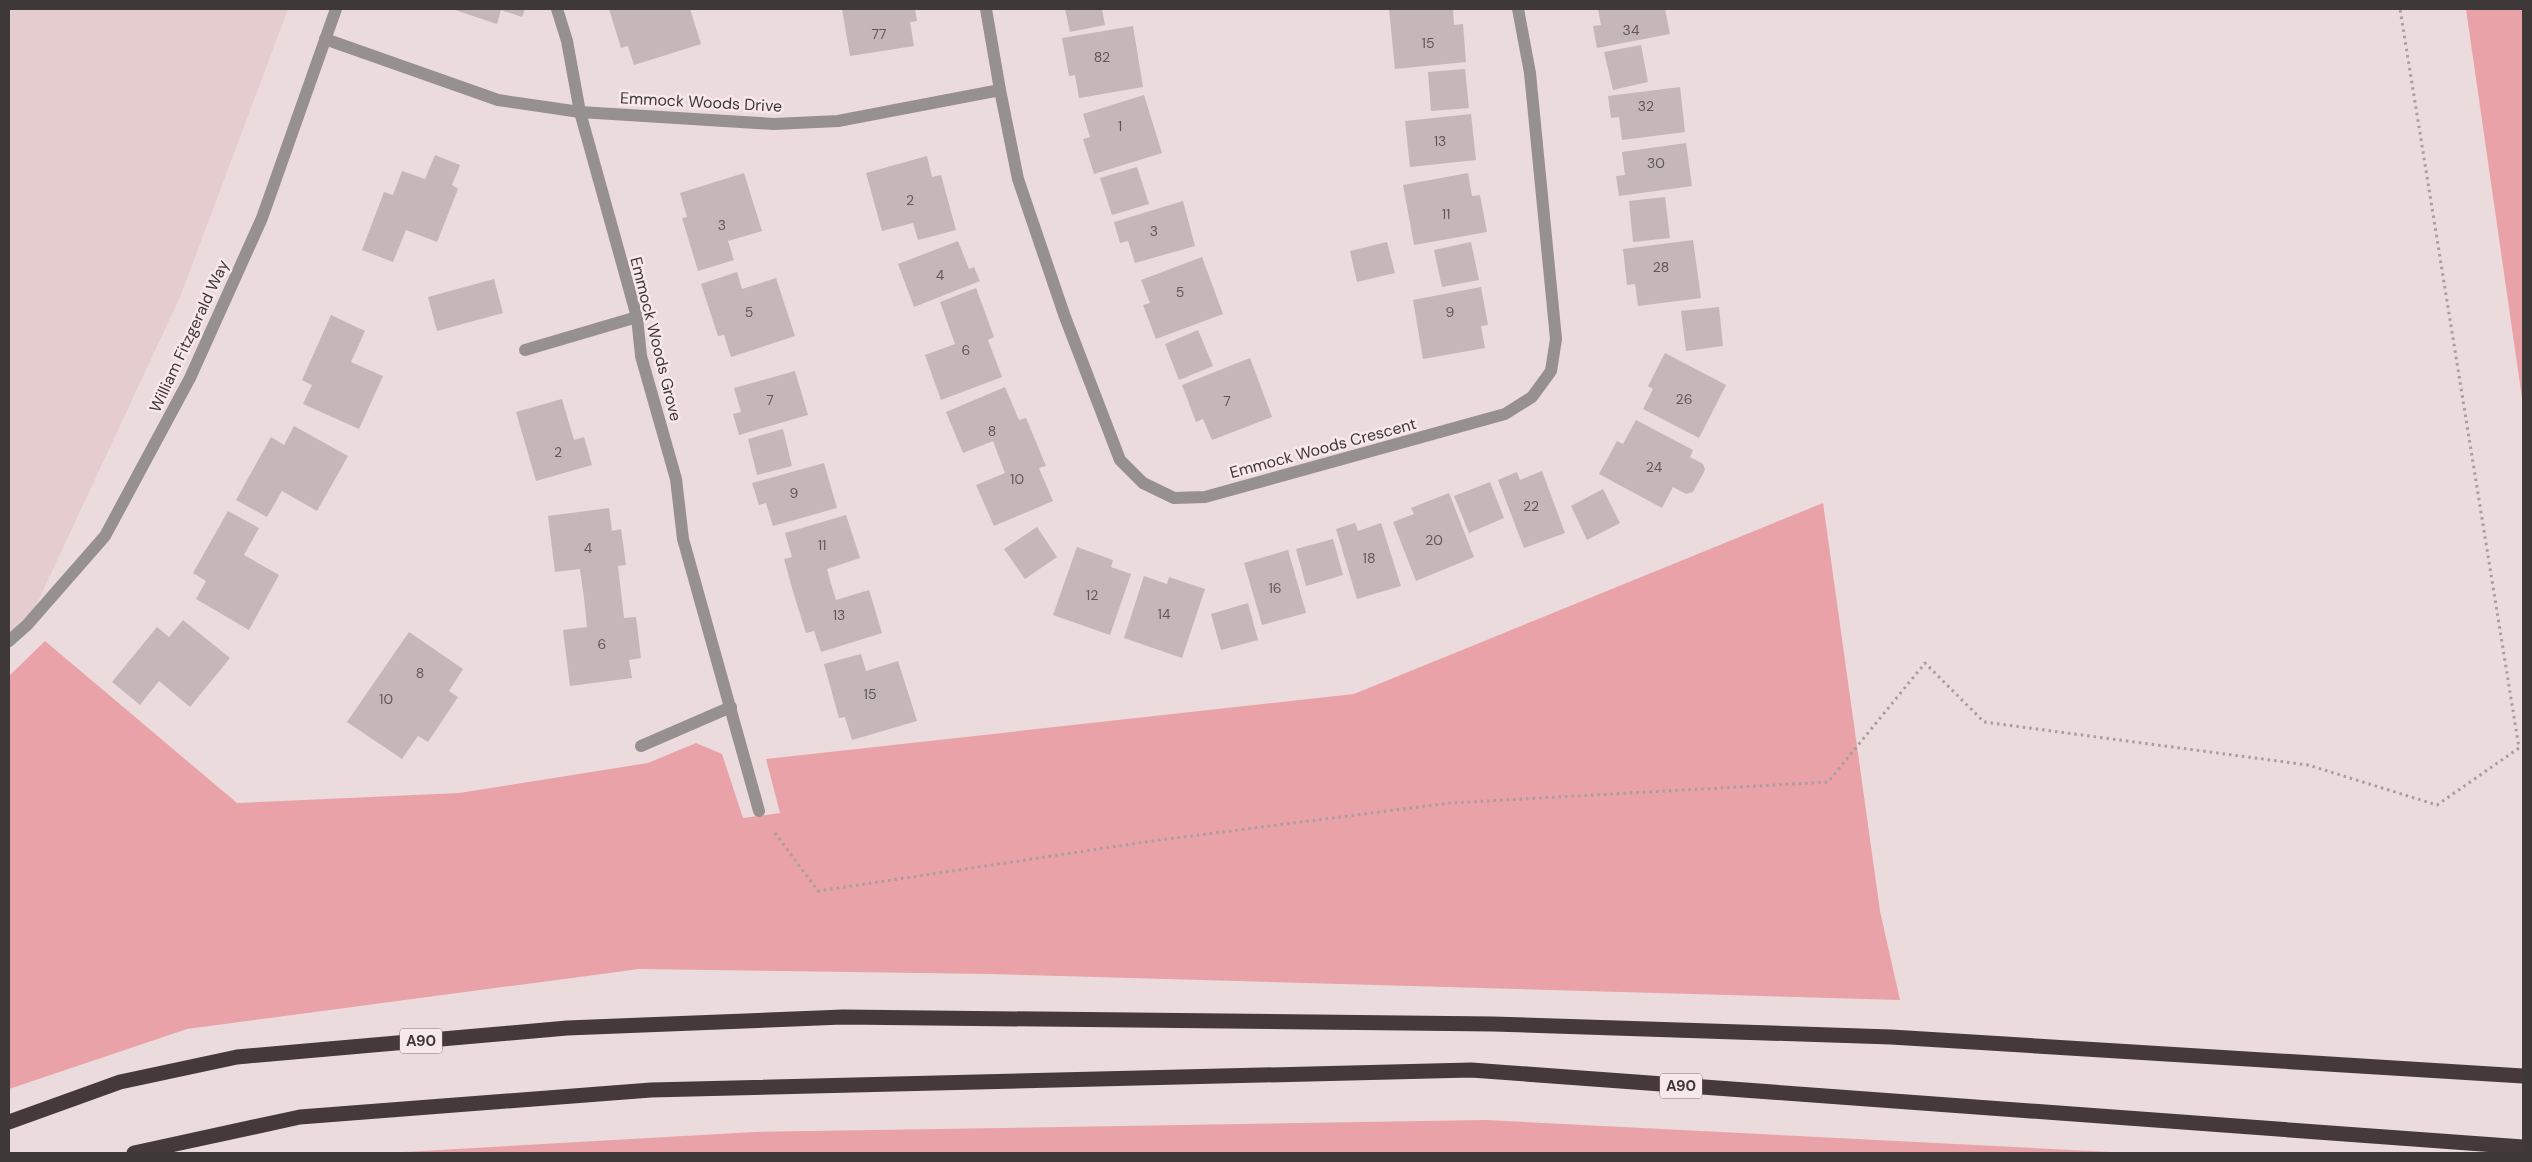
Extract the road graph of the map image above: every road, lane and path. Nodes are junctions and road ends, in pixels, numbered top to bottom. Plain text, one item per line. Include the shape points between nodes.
1 (336, 9) edge
2 (557, 9) edge
3 (986, 9) edge
4 (1518, 9) edge
5 (2400, 9) edge
6 (325, 39) junction
7 (1000, 90) junction
8 (580, 112) junction
9 (637, 317) junction
10 (525, 350) dead end
11 (9, 641) edge
12 (731, 706) junction
13 (641, 746) dead end
14 (759, 811) joint
15 (2523, 1076) edge
16 (9, 1122) edge
17 (2523, 1147) edge
18 (134, 1153) edge

1 - 6 street, William Fitzgerald Way
2 - 8 street, Emmock Woods Grove via 567,41
3 - 7 street
4 - 7 street, Emmock Woods Crescent via 1530,73 1556,339 1552,371 1532,397 1505,414 1205,497 1174,498 1142,483 1120,460 1064,317 1018,179
5 - 14 path via 2519,748 2437,805 2308,765 1984,722 1925,663 1828,782 1450,804 1152,841 818,891
6 - 8 street, Emmock Woods Drive via 498,100
6 - 11 street, William Fitzgerald Way via 262,218 190,378 105,536
7 - 8 street, Emmock Woods Drive via 838,121 774,124
8 - 9 street, Emmock Woods Grove
9 - 10 street
9 - 12 street, Emmock Woods Grove via 641,356 676,479 683,539
12 - 13 street
12 - 14 street, Emmock Woods Grove
15 - 16 highway, A90 via 1891,1037 1493,1024 843,1017 567,1028 237,1057 120,1082
17 - 18 highway, A90 via 1471,1070 651,1090 300,1117

